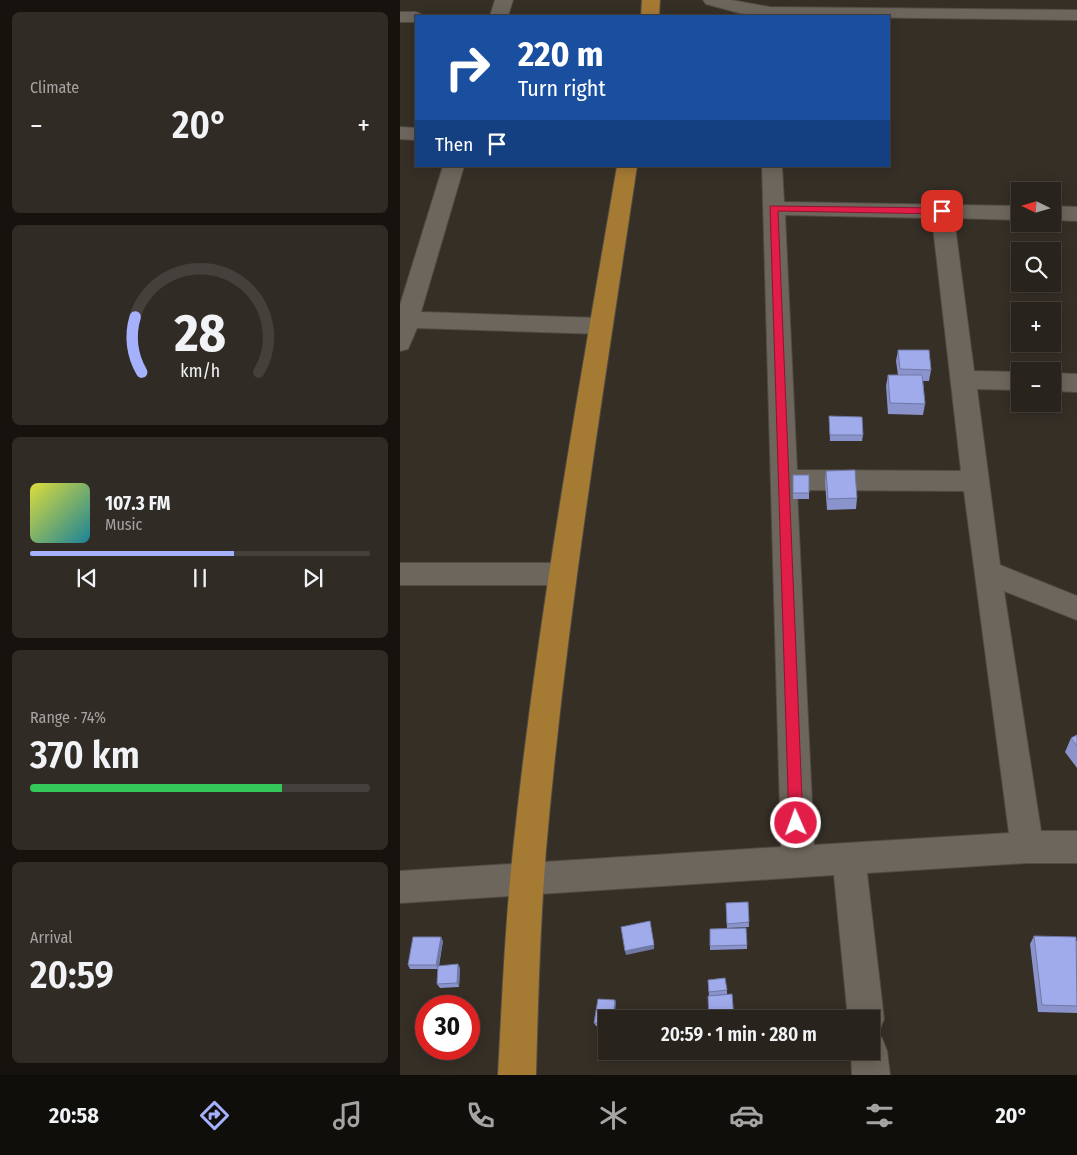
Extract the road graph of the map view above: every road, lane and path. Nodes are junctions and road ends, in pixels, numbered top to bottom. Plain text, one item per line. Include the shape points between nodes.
1 (504, 0) edge
2 (651, 0) edge
3 (714, 1) edge
4 (866, 7) edge
5 (988, 7) edge
6 (770, 14) edge
7 (499, 15) edge
8 (650, 15) edge
9 (1077, 15) edge
10 (400, 17) edge
11 (415, 17) edge
12 (400, 133) edge
13 (415, 134) edge
14 (454, 167) edge
15 (627, 167) edge
16 (772, 167) edge
17 (773, 208) junction
18 (942, 211) junction
19 (1011, 213) edge
20 (1061, 214) edge
21 (1077, 214) edge
22 (403, 319) edge
23 (601, 326) junction
24 (400, 343) edge
25 (962, 380) junction
26 (1011, 382) edge
27 (1061, 382) edge
28 (1077, 383) edge
29 (782, 480) junction
30 (975, 481) junction
31 (987, 572) junction
32 (400, 574) edge
33 (563, 574) junction
34 (1077, 608) edge
35 (1027, 846) junction
36 (1077, 847) edge
37 (849, 858) junction
38 (798, 861) junction
39 (527, 879) junction
40 (400, 887) edge
41 (865, 1010) edge
42 (870, 1060) edge
43 (517, 1075) edge
44 (871, 1075) edge

1 - 7 street
2 - 8 highway
3 - 6 street
4 - 5 street
4 - 6 street
5 - 9 street
10 - 11 street
12 - 13 street
14 - 22 street
15 - 23 highway
16 - 17 street
17 - 18 street
17 - 29 street
18 - 19 street
18 - 25 street
20 - 21 street
22 - 23 street
22 - 24 street
23 - 33 highway
25 - 26 street
25 - 30 street
27 - 28 street
29 - 30 street
29 - 38 street
30 - 31 street
31 - 34 street
31 - 35 street
32 - 33 street
33 - 39 highway
35 - 36 street
35 - 37 street
37 - 38 street
37 - 41 street
38 - 39 street
39 - 40 street
39 - 43 highway
42 - 44 street

